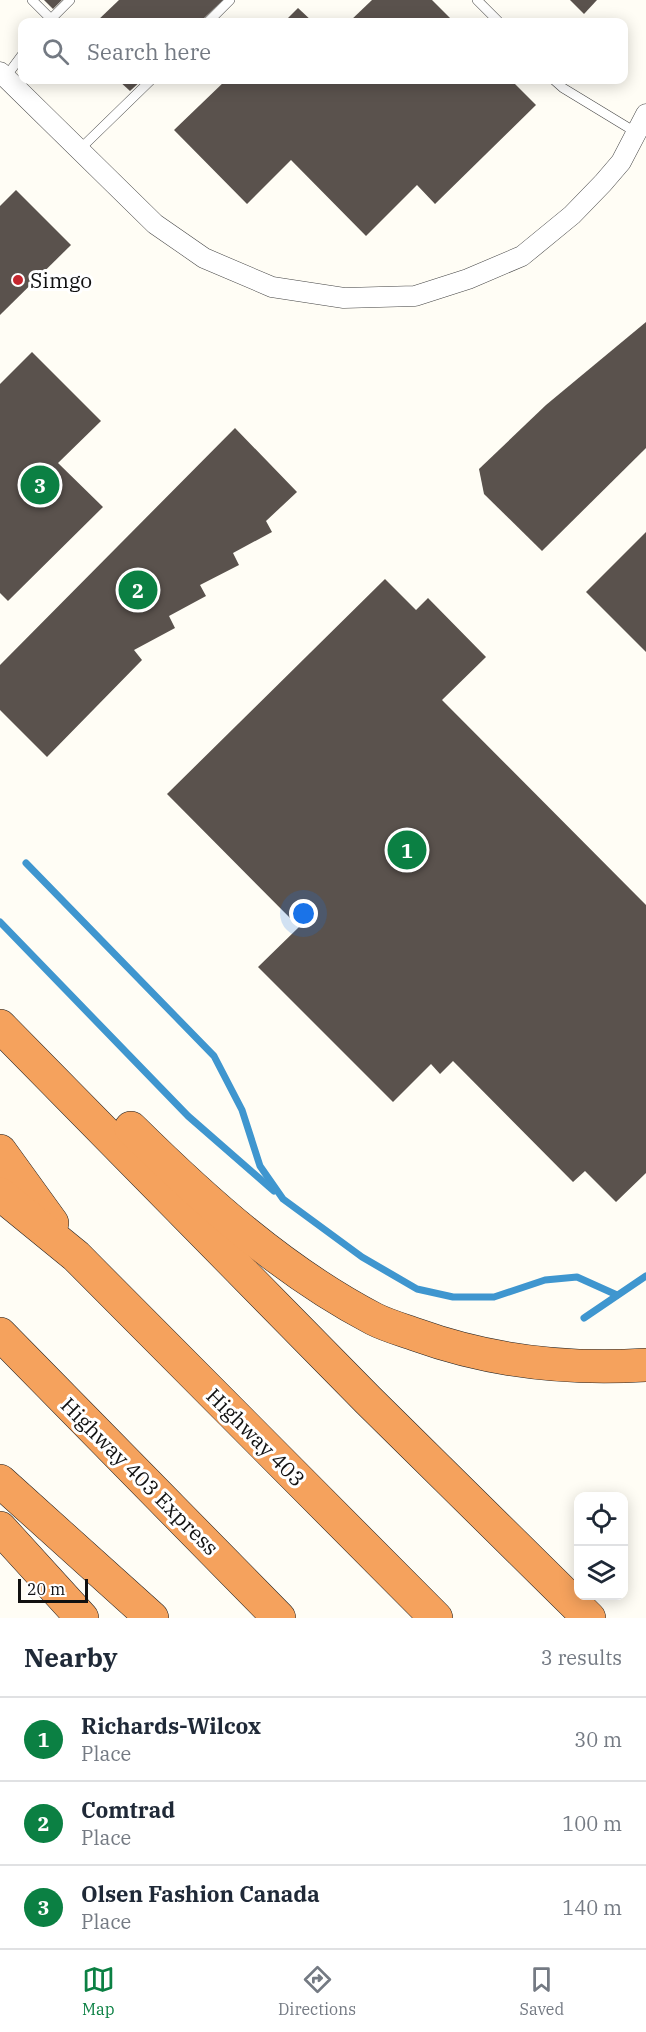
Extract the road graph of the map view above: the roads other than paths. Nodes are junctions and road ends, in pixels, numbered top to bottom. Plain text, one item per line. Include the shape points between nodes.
1 (32, 0) edge
2 (70, 0) edge
3 (230, 0) edge
4 (477, 0) edge
5 (47, 18) edge
6 (52, 18) edge
7 (212, 18) edge
8 (495, 18) edge
9 (18, 59) edge
10 (3, 75) edge
11 (147, 84) edge
12 (558, 84) edge
13 (646, 114) edge
14 (637, 133) junction
15 (78, 151) junction
16 (0, 1010) edge
17 (0, 1026) edge
18 (0, 1151) edge
19 (0, 1194) edge
20 (76, 1256) junction
21 (0, 1334) edge
22 (646, 1365) edge
23 (0, 1481) edge
24 (0, 1528) edge
25 (82, 1618) edge
26 (152, 1618) edge
27 (279, 1618) edge
28 (436, 1618) edge
29 (589, 1618) edge

1 - 5 lane
2 - 6 lane
3 - 7 lane
4 - 8 lane
9 - 10 lane
10 - 15 street
11 - 15 lane
12 - 14 lane
13 - 14 street
14 - 15 street via 621,162 587,199 522,256 414,296 344,298 272,287 217,264 154,225
16 - 22 highway via 31,1028 166,1163 234,1224 307,1279 376,1320 460,1350 532,1364 599,1368
17 - 29 highway
18 - 20 highway
19 - 20 highway
20 - 28 highway, Highway 403
21 - 27 highway, Highway 403 Express
23 - 26 highway
24 - 25 highway

